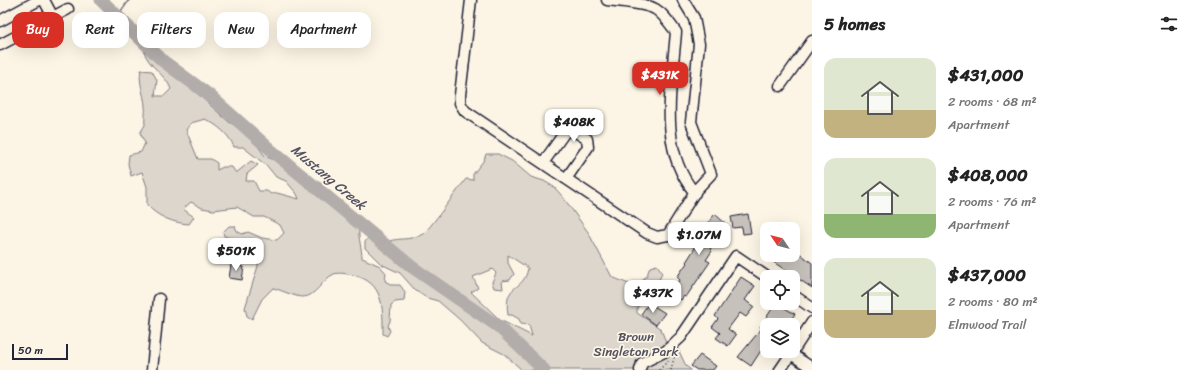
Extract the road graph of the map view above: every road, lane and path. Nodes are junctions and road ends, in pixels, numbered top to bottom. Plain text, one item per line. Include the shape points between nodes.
1 (39, 0) edge
2 (44, 0) edge
3 (471, 0) edge
4 (607, 0) edge
5 (683, 0) edge
6 (625, 1) edge
7 (68, 9) dead end
8 (50, 12) edge
9 (62, 12) edge
10 (0, 21) edge
11 (12, 38) edge
12 (812, 41) edge
13 (0, 44) edge
14 (780, 86) dead end
15 (543, 163) junction
16 (566, 179) junction
17 (694, 193) junction
18 (760, 272) edge
19 (159, 299) dead end
20 (800, 300) edge
21 (812, 308) edge
22 (812, 322) edge
23 (800, 340) edge
24 (788, 358) edge
25 (800, 358) edge
26 (812, 368) edge
27 (152, 370) edge
28 (640, 370) edge
29 (659, 370) edge
30 (671, 370) edge
31 (780, 370) edge

1 - 10 street
2 - 8 street
3 - 15 street via 460,103 465,111
4 - 6 street
5 - 17 street via 694,18 699,44 691,122 711,174
6 - 17 street via 650,5 664,16 676,32 669,128 684,181
7 - 9 street
11 - 13 street
12 - 14 street
15 - 16 street
15 - 16 street via 565,132 573,130 587,139 588,147
16 - 17 street via 647,233 657,237 668,235
18 - 28 street via 736,256 681,337 666,350 642,363
19 - 27 street
20 - 21 street
22 - 23 street
24 - 31 street
25 - 26 street
29 - 30 path via 673,354 675,355

